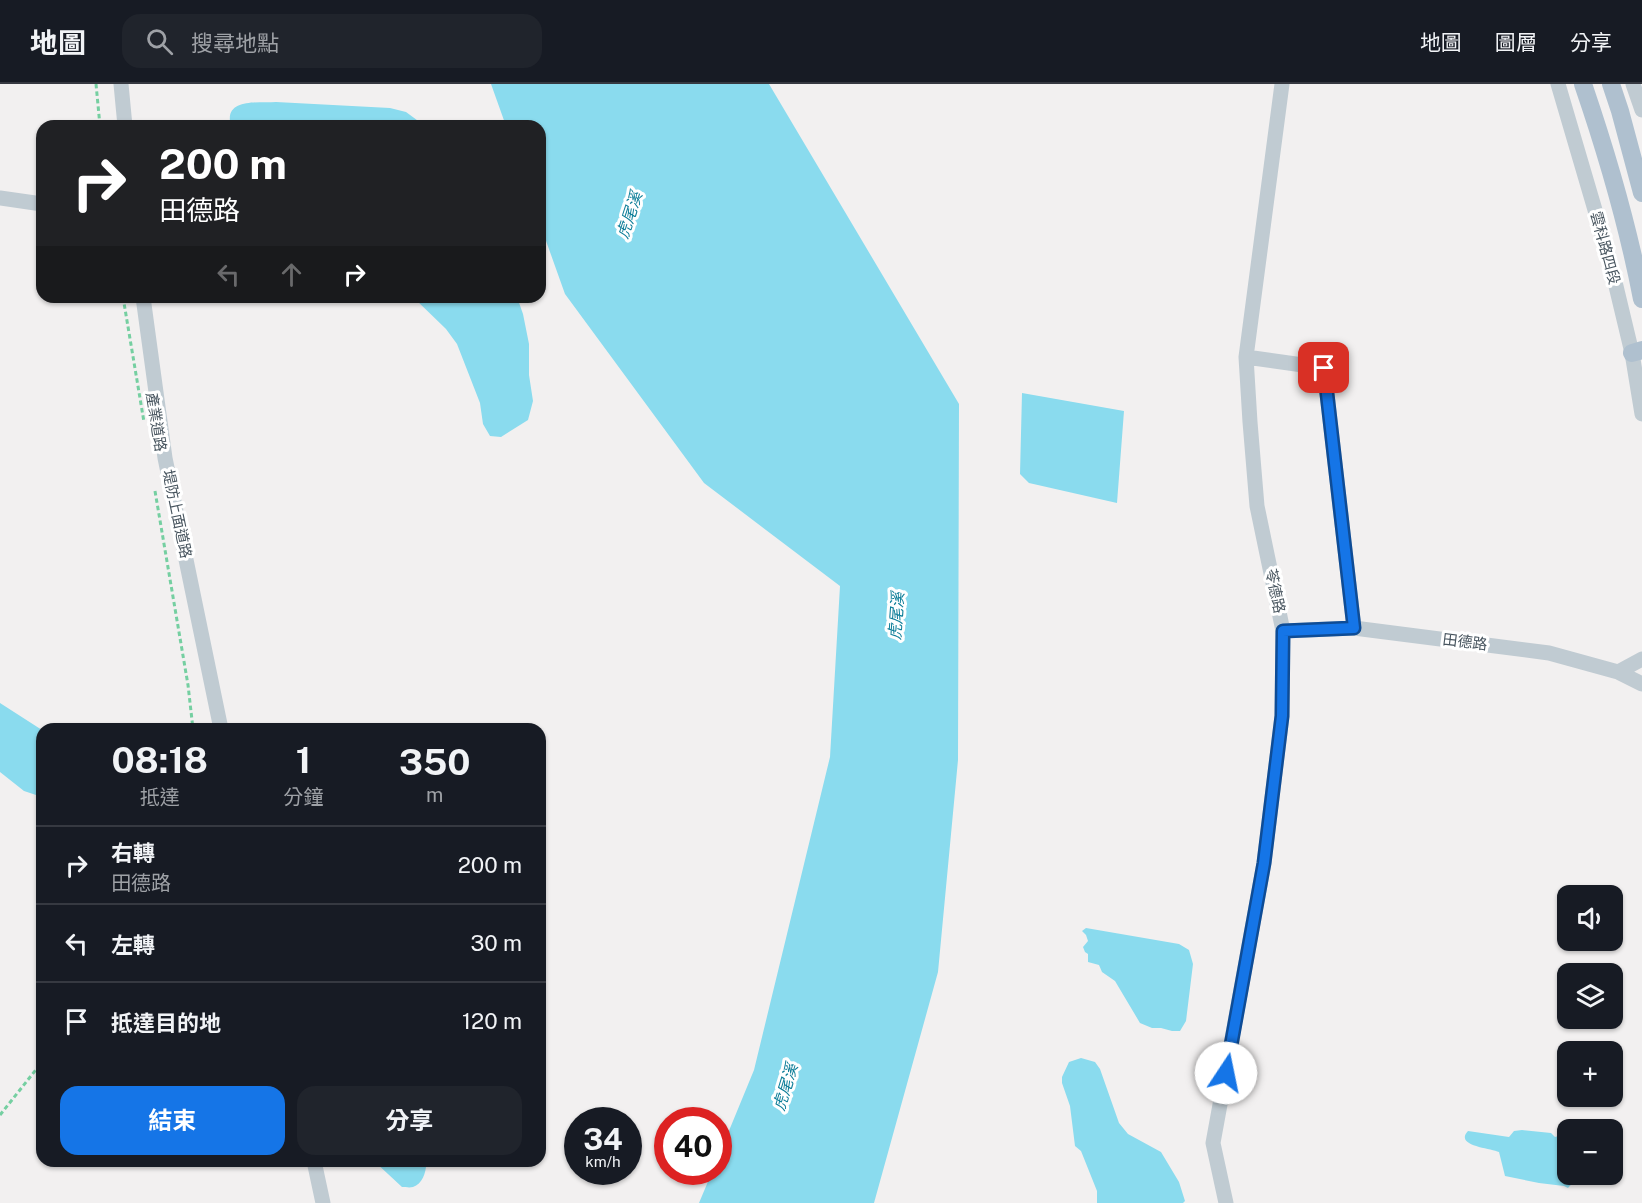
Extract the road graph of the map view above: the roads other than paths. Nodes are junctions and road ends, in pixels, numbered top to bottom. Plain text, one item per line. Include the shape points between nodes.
1 (121, 84) edge
2 (1282, 84) edge
3 (1558, 84) edge
4 (1583, 84) edge
5 (1611, 84) edge
6 (1633, 84) edge
7 (1642, 110) edge
8 (124, 120) edge
9 (1642, 193) edge
10 (0, 198) edge
11 (36, 203) edge
12 (1642, 299) edge
13 (144, 303) edge
14 (1637, 351) edge
15 (1246, 357) junction
16 (1642, 414) edge
17 (1354, 628) junction
18 (1283, 631) junction
19 (1642, 659) edge
20 (1618, 672) junction
21 (1642, 684) edge
22 (220, 723) edge
23 (315, 1167) edge
24 (323, 1203) edge
25 (1226, 1203) edge

1 - 8 street
2 - 15 street, 苓德路
3 - 14 street, 雲科路四段
4 - 12 main road, 雲科路四段
5 - 9 main road
6 - 7 street
10 - 11 street
13 - 22 street, 堤防上面道路 via 165,458
14 - 16 street, 雲科路四段
15 - 17 street via 1324,368
15 - 18 street, 苓德路 via 1257,506
17 - 18 street, 田德路
17 - 20 street, 田德路 via 1549,653
18 - 25 street, 苓德路 via 1282,716 1264,863 1214,1143
19 - 20 street
20 - 21 street, 田德路
23 - 24 street

